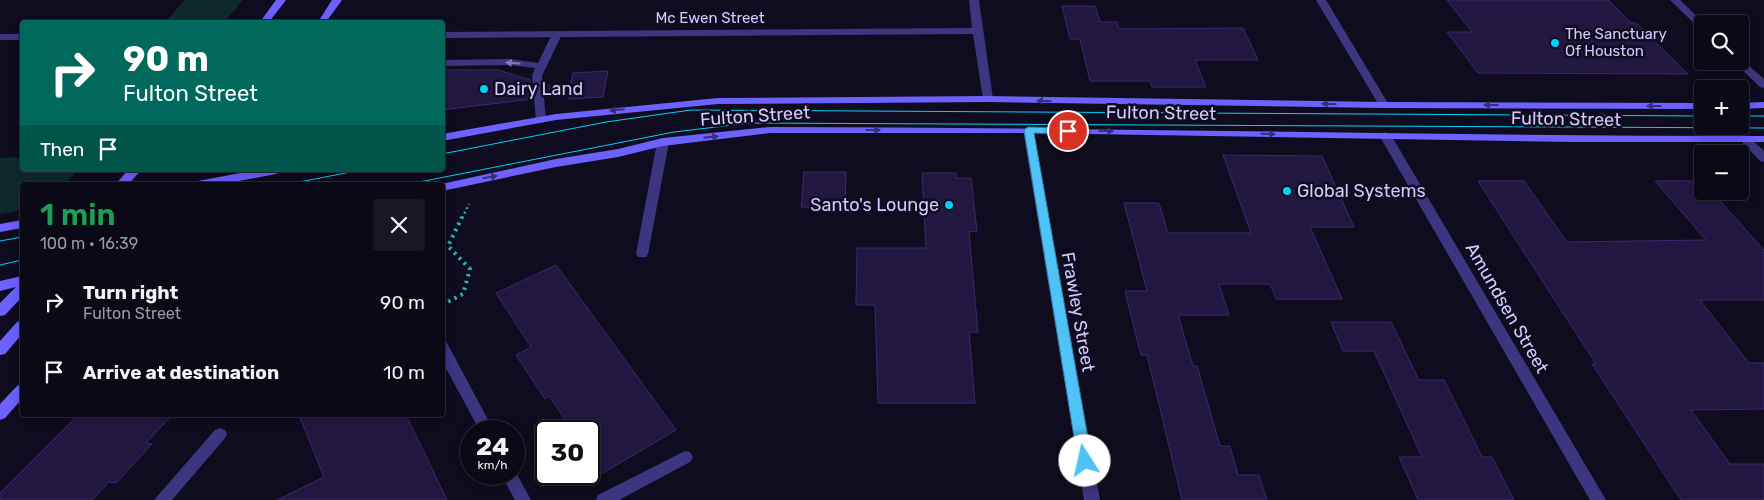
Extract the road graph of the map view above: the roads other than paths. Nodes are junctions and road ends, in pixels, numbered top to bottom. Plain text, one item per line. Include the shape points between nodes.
1 (281, 0) edge
2 (337, 0) edge
3 (974, 0) edge
4 (1321, 0) edge
5 (1675, 0) edge
6 (1694, 18) edge
7 (266, 20) edge
8 (323, 20) edge
9 (977, 31) junction
10 (557, 34) junction
11 (445, 35) edge
12 (0, 37) edge
13 (20, 37) edge
14 (445, 63) edge
15 (541, 66) junction
16 (1748, 70) edge
17 (1764, 85) edge
18 (988, 99) junction
19 (1384, 105) junction
20 (1764, 105) edge
21 (1694, 106) edge
22 (1749, 106) edge
23 (541, 120) junction
24 (1028, 130) junction
25 (1385, 135) junction
26 (445, 137) edge
27 (1745, 139) junction
28 (1764, 139) edge
29 (663, 142) junction
30 (1764, 158) edge
31 (133, 172) edge
32 (214, 172) edge
33 (266, 172) edge
34 (124, 182) edge
35 (205, 182) edge
36 (213, 182) edge
37 (445, 186) edge
38 (20, 224) edge
39 (0, 228) edge
40 (642, 254) dead end
41 (20, 281) edge
42 (0, 286) edge
43 (20, 291) edge
44 (0, 311) edge
45 (20, 328) edge
46 (0, 350) edge
47 (445, 353) edge
48 (20, 392) edge
49 (0, 414) edge
50 (481, 420) edge
51 (220, 434) dead end
52 (685, 457) dead end
53 (515, 485) edge
54 (162, 500) edge
55 (523, 500) edge
56 (604, 500) edge
57 (1092, 500) edge
58 (1598, 500) edge

1 - 7 main road
2 - 8 main road
3 - 9 street
4 - 19 street
5 - 6 street
9 - 10 street, Mc Ewen Street
9 - 18 street
10 - 11 street, Mc Ewen Street
10 - 15 street
12 - 13 street
15 -> 14 street via 509,62
15 - 23 street via 536,76
16 - 17 street
19 -> 18 main road, Fulton Street
18 -> 23 main road, Fulton Street via 718,101
21 -> 19 main road, Fulton Street
20 - 22 main road
23 - 26 main road, Fulton Street
24 -> 25 main road, Fulton Street
29 -> 24 main road, Fulton Street via 770,130
24 - 57 street, Frawley Street
25 - 27 main road, Fulton Street
25 - 58 street, Amundsen Street
27 - 28 main road, Fulton Street
27 - 30 street
37 -> 29 main road, Fulton Street via 618,154
29 - 40 street
31 - 34 main road
32 - 35 main road
33 - 36 main road
38 - 39 main road
41 - 42 main road
43 - 44 main road
45 - 46 main road
47 - 50 street
48 - 49 main road
51 - 54 street
52 - 56 street
53 - 55 street

